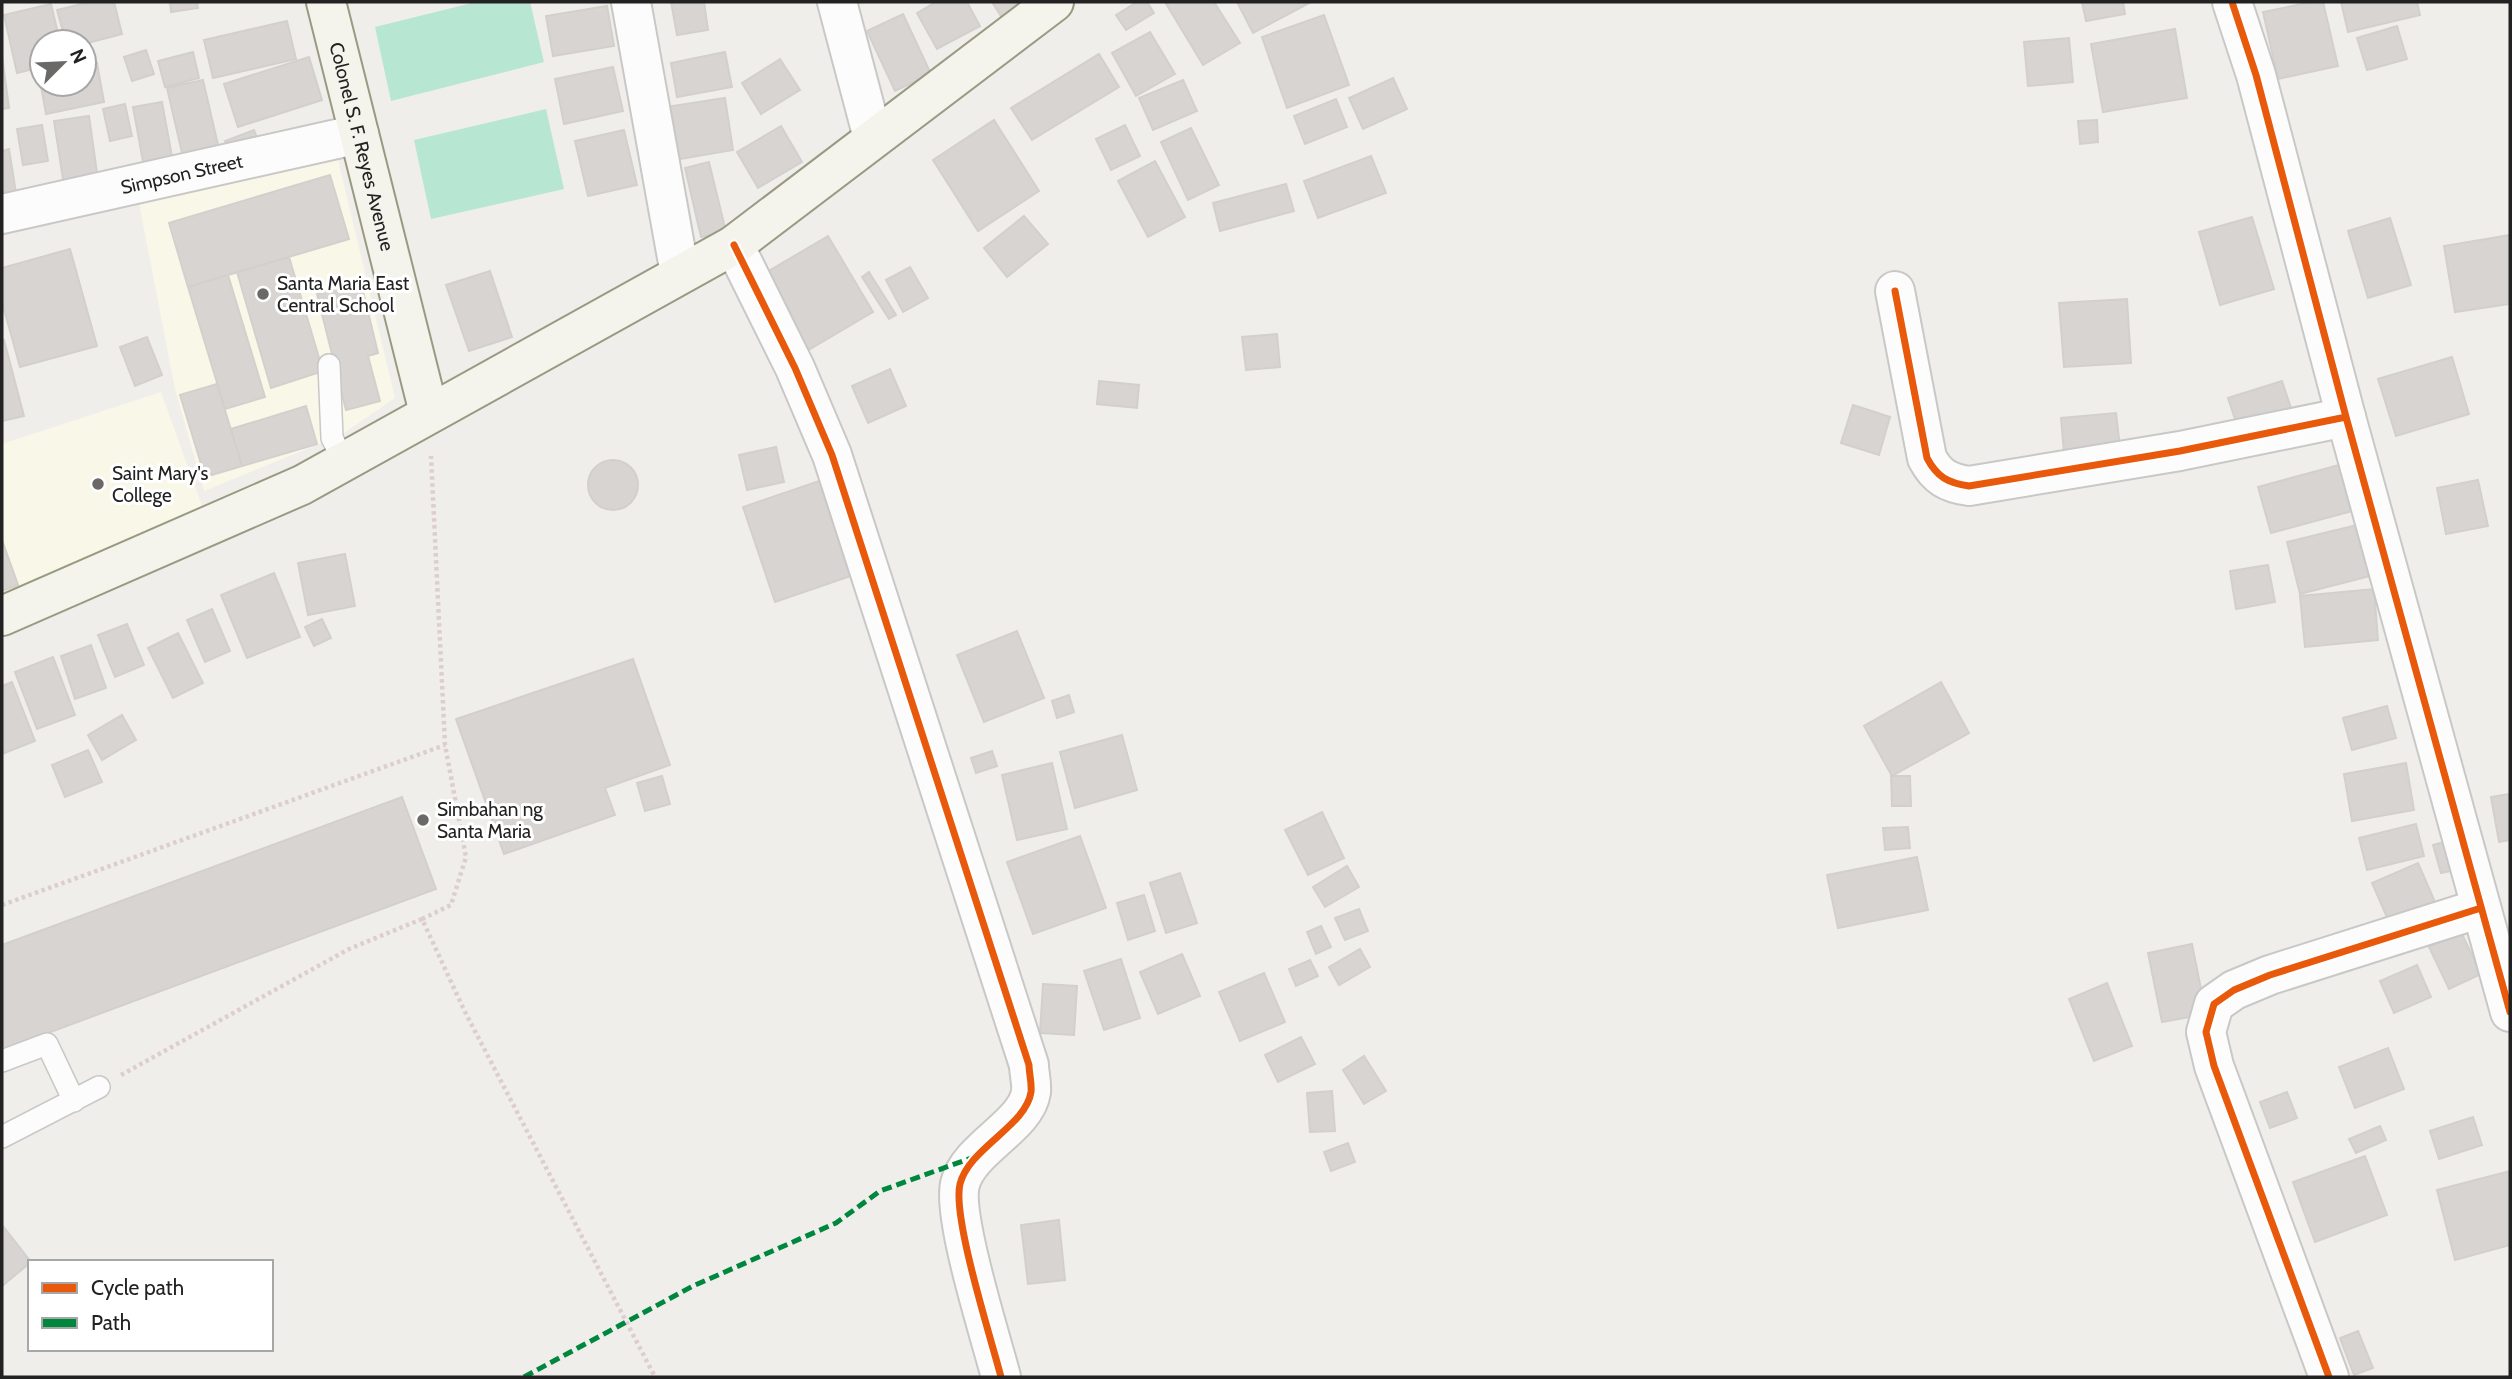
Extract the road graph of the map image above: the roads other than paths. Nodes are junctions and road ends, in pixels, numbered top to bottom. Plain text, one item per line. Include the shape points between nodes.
1 (326, 2) edge
2 (631, 2) edge
3 (837, 2) edge
4 (1054, 2) edge
5 (2232, 2) edge
6 (359, 134) junction
7 (873, 138) junction
8 (2, 214) edge
9 (734, 245) junction
10 (681, 274) junction
11 (1895, 290) dead end
12 (329, 365) dead end
13 (429, 413) junction
14 (2346, 416) junction
15 (344, 462) junction
16 (2, 616) edge
17 (2481, 908) junction
18 (2510, 1012) edge
19 (2, 1061) edge
20 (99, 1087) road end
21 (74, 1101) junction
22 (2, 1137) edge
23 (1001, 1377) edge
24 (2329, 1377) edge

1 - 6 main road, Colonel S. F. Reyes Avenue
2 - 10 street
3 - 7 street
4 - 7 main road
5 - 14 street via 2256,75
6 - 8 street, Simpson Street
6 - 13 main road, Colonel S. F. Reyes Avenue
7 - 9 main road
9 - 10 main road
9 - 23 street via 832,455 1029,1065 1031,1093 1021,1112 978,1156 960,1183 964,1230
10 - 13 main road
11 - 14 street via 1927,458 1941,479 1953,484 1969,486 2154,455
12 - 15 lane via 332,438
13 - 15 main road
14 - 17 street
15 - 16 main road via 245,512
17 - 18 street
17 - 24 street via 2270,975 2214,1004 2206,1032 2214,1066
19 - 21 lane via 47,1044
20 - 21 lane
21 - 22 lane

